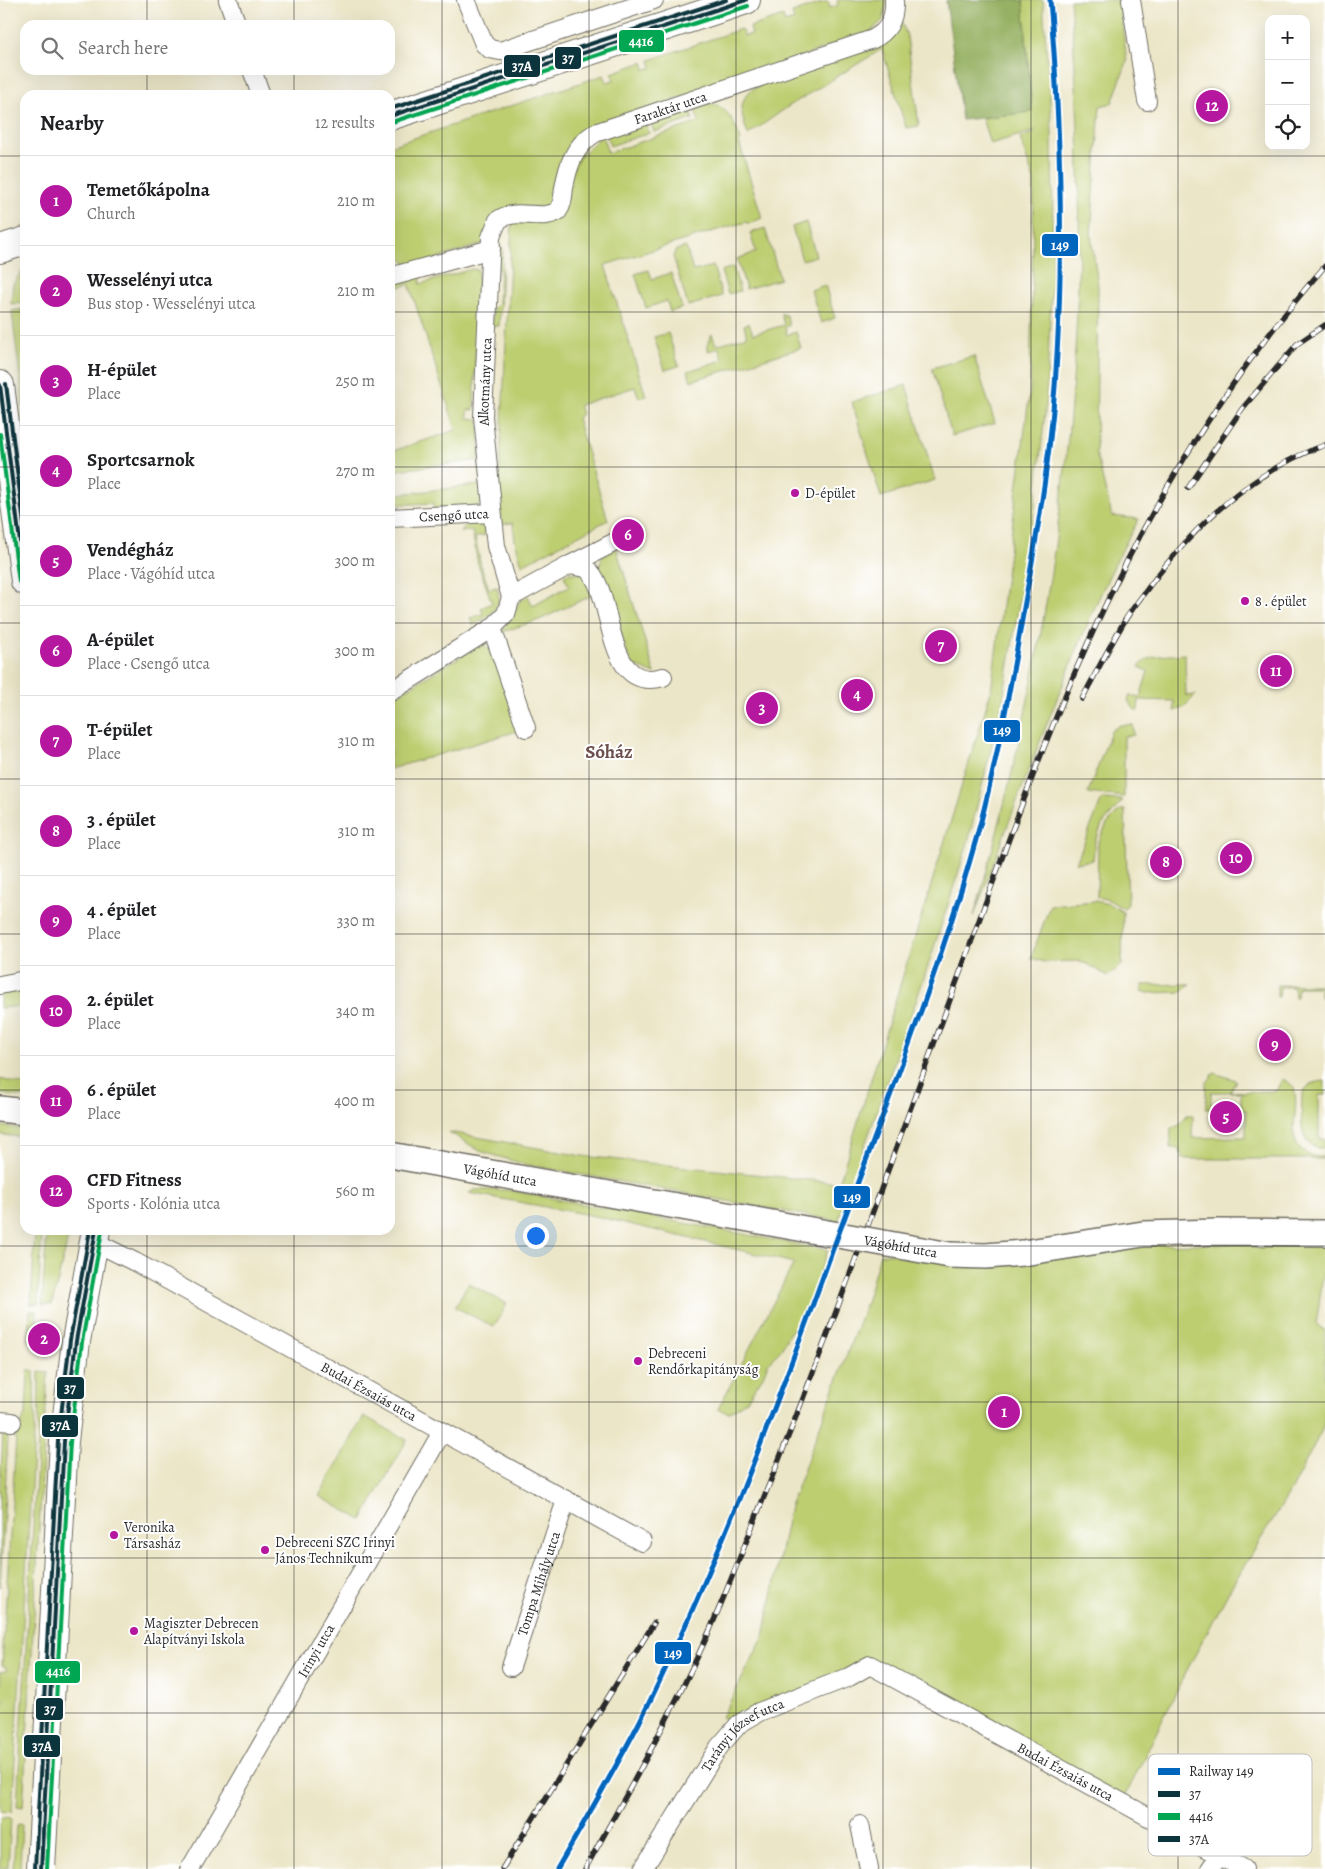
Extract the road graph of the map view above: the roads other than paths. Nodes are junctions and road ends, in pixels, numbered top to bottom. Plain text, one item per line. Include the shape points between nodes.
1 (228, 0) edge
2 (466, 0) edge
3 (654, 0) edge
4 (746, 0) edge
5 (894, 0) edge
6 (1130, 0) edge
7 (235, 20) edge
8 (254, 75) edge
9 (259, 90) edge
10 (1147, 101) dead end
11 (395, 114) edge
12 (20, 243) edge
13 (0, 249) edge
14 (491, 249) junction
15 (395, 276) edge
16 (0, 385) edge
17 (492, 513) junction
18 (395, 518) edge
19 (20, 527) edge
20 (621, 539) dead end
21 (570, 565) junction
22 (511, 597) junction
23 (492, 628) junction
24 (663, 677) dead end
25 (395, 689) edge
26 (526, 728) dead end
27 (20, 981) edge
28 (0, 985) edge
29 (0, 1109) edge
30 (20, 1111) edge
31 (395, 1156) edge
32 (1325, 1233) edge
33 (98, 1235) edge
34 (99, 1235) edge
35 (442, 1432) junction
36 (566, 1500) junction
37 (642, 1542) dead end
38 (511, 1667) dead end
39 (887, 1675) joint
40 (1148, 1824) edge
41 (860, 1825) dead end
42 (1215, 1862) edge
43 (41, 1869) edge
44 (190, 1869) edge
45 (643, 1869) edge
46 (869, 1869) edge
47 (1244, 1869) edge

1 - 7 street
2 - 3 street via 482,40 490,49 505,50
4 - 11 main road
5 - 14 street, Faraktár utca via 891,23 873,39 595,133 573,155 558,211 548,215 504,216 493,228
6 - 10 street
8 - 9 street
12 - 13 main road
14 - 15 street
14 - 17 street, Alkotmány utca via 483,416
16 - 19 main road
17 - 18 street, Csengő utca
17 - 22 street, Csengő utca via 498,554
20 - 21 street
21 - 22 street
21 - 24 street via 586,568 593,576 624,664 641,677
22 - 23 street via 506,614
23 - 25 street
23 - 26 street
27 - 28 street
29 - 30 main road
31 - 32 main road, Vágóhíd utca, bridge via 950,1255 1023,1253 1143,1234
33 - 43 main road via 76,1341 64,1441
34 - 35 street, Budai Ézsaiás utca via 135,1262
35 - 36 street, Budai Ézsaiás utca
35 - 44 street, Irinyi utca
36 - 37 street, Budai Ézsaiás utca
36 - 38 street, Tompa Mihály utca
39 - 40 street, Budai Ézsaiás utca
39 - 45 street, Tarányi József utca via 870,1665 849,1677 759,1712 739,1724 719,1747
41 - 46 street
42 - 47 street, Budai Ézsaiás utca

